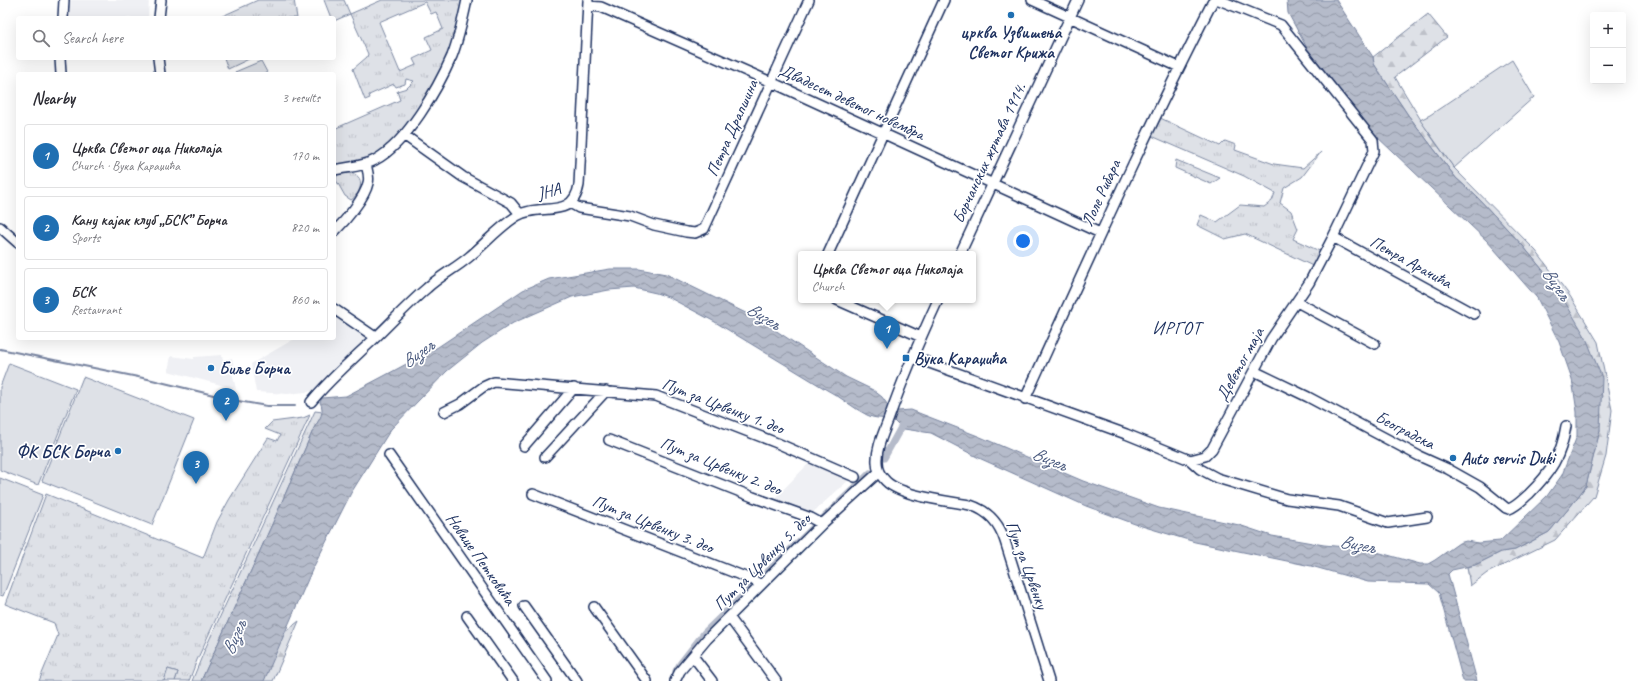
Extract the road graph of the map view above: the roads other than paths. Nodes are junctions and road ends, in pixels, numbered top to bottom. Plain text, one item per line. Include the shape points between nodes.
1 (64, 0) edge
2 (160, 0) edge
3 (467, 0) edge
4 (809, 0) edge
5 (944, 0) edge
6 (1032, 0) edge
7 (1078, 0) edge
8 (588, 3) edge
9 (1212, 3) joint
10 (63, 16) edge
11 (159, 16) edge
12 (1069, 18) junction
13 (60, 60) edge
14 (158, 60) edge
15 (1179, 68) junction
16 (61, 72) edge
17 (160, 72) edge
18 (771, 82) junction
19 (883, 133) junction
20 (404, 135) junction
21 (366, 164) junction
22 (336, 170) edge
23 (992, 184) junction
24 (570, 203) junction
25 (520, 214) junction
26 (0, 227) edge
27 (336, 229) edge
28 (1100, 233) junction
29 (1333, 237) junction
30 (16, 241) edge
31 (829, 251) edge
32 (961, 251) edge
33 (1297, 302) junction
34 (844, 303) edge
35 (937, 303) edge
36 (336, 310) edge
37 (1474, 314) dead end
38 (375, 337) junction
39 (921, 337) junction
40 (1375, 344) dead end
41 (912, 357) junction
42 (1254, 371) junction
43 (574, 388) junction
44 (606, 391) junction
45 (1025, 399) junction
46 (311, 402) dead end
47 (444, 412) dead end
48 (1566, 426) dead end
49 (609, 440) dead end
50 (524, 446) dead end
51 (389, 455) dead end
52 (545, 457) dead end
53 (1190, 460) junction
54 (879, 472) junction
55 (855, 477) dead end
56 (533, 494) dead end
57 (1427, 517) dead end
58 (819, 522) junction
59 (757, 582) junction
60 (524, 606) dead end
61 (594, 607) dead end
62 (467, 616) dead end
63 (729, 617) junction
64 (693, 656) junction
65 (513, 681) edge
66 (548, 681) edge
67 (577, 681) edge
68 (647, 681) edge
69 (675, 681) edge
70 (712, 681) edge
71 (776, 681) edge
72 (1049, 681) edge

1 - 10 street
2 - 11 street
3 - 20 street via 449,62 431,96
4 - 18 street, Петра Драпшина
5 - 19 street
6 - 12 street
7 - 12 street, Борчанских жртава 1914.
8 - 18 street, Двадесет деветог новембра
8 - 24 street, ЈНА via 579,185 577,194
9 - 15 street, Лоле Рибара
9 - 29 street, Деветог маја via 1219,0 1281,25 1374,143 1372,157
12 - 15 street
12 - 23 street, Борчанских жртава 1914.
13 - 16 street
14 - 17 street
15 - 28 street, Лоле Рибара
18 - 19 street, Двадесет деветог новембра
18 - 24 street, Петра Драпшина via 706,226 700,232 686,232 634,217 579,208
19 - 23 street, Двадесет деветог новембра
19 - 31 street
20 - 21 street via 387,152
20 - 25 street via 463,177 511,203
21 - 22 street
21 - 27 street via 368,183 361,197
23 - 28 street, Двадесет деветог новембра
23 - 32 street, Борчанских жртава 1914.
24 - 25 street, ЈНА via 558,208
25 - 38 street, ЈНА via 428,287
26 - 30 street
28 - 45 street, Лоле Рибара
29 - 33 street, Деветог маја
29 - 37 street, Петра Арачића
33 - 40 street
33 - 42 street, Деветог маја via 1271,339
34 - 39 street
35 - 39 street
36 - 38 street
38 - 46 street, ЈНА
39 - 41 street
41 - 45 street
41 - 54 street via 877,455
42 - 48 street, Београдска via 1448,469 1480,487 1509,509 1518,504 1550,472
42 - 53 street, Деветог маја via 1212,448 1205,456
43 - 44 street, Пут за Црвенку 1. део
43 - 47 street, Пут за Црвенку 1. део via 494,382
43 - 50 street
44 - 52 street
44 - 55 street, Пут за Црвенку 1. део via 656,396 777,443
45 - 53 street via 1126,434
49 - 58 street, Пут за Црвенку 2. део
51 - 66 street, Новице Петковића
53 - 57 street via 1217,478 1287,499 1339,506 1388,523
54 - 58 street, Пут за Црвенку 5. део
54 - 72 street, Пут за Црвенку via 884,480 899,490 981,509 992,518 1002,532
56 - 59 street, Пут за Црвенку 3. део
58 - 59 street, Пут за Црвенку 5. део
59 - 63 street, Пут за Црвенку 5. део
60 - 67 street
61 - 68 street
62 - 65 street
63 - 64 street, Пут за Црвенку 5. део
63 - 71 street
64 - 69 street, Пут за Црвенку 5. део
64 - 70 street

